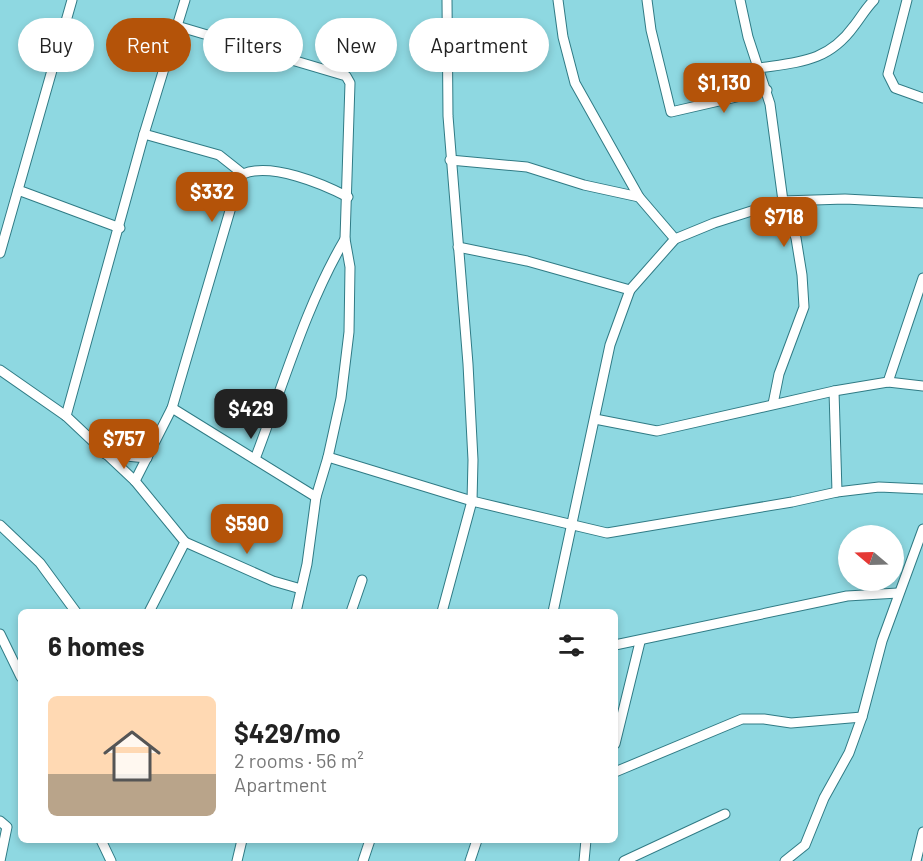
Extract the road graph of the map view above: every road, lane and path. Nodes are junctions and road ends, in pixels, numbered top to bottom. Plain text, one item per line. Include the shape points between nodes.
1 (72, 0) edge
2 (185, 0) edge
3 (447, 0) edge
4 (558, 0) edge
5 (647, 0) edge
6 (740, 0) edge
7 (874, 0) edge
8 (907, 0) edge
9 (179, 18) edge
10 (191, 30) edge
11 (759, 68) junction
12 (163, 72) edge
13 (766, 90) junction
14 (923, 98) edge
15 (144, 134) junction
16 (450, 160) junction
17 (243, 174) junction
18 (18, 190) junction
19 (348, 197) junction
20 (639, 197) junction
21 (783, 201) junction
22 (923, 203) edge
23 (120, 228) junction
24 (345, 239) junction
25 (675, 239) junction
26 (458, 247) junction
27 (0, 254) edge
28 (923, 278) edge
29 (630, 290) junction
30 (0, 370) edge
31 (888, 382) junction
32 (923, 386) edge
33 (834, 391) junction
34 (773, 404) junction
35 (172, 408) junction
36 (66, 416) junction
37 (595, 419) junction
38 (105, 454) junction
39 (328, 457) junction
40 (147, 458) junction
41 (255, 459) junction
42 (135, 482) junction
43 (923, 489) edge
44 (837, 492) junction
45 (316, 497) junction
46 (472, 501) junction
47 (0, 525) edge
48 (573, 526) junction
49 (923, 529) edge
50 (185, 542) junction
51 (362, 580) dead end
52 (301, 589) junction
53 (898, 593) junction
54 (74, 609) edge
55 (151, 609) edge
56 (297, 609) edge
57 (352, 609) edge
58 (443, 609) edge
59 (554, 609) edge
60 (0, 634) edge
61 (640, 642) junction
62 (618, 645) edge
63 (18, 671) edge
64 (862, 717) junction
65 (618, 732) edge
66 (618, 771) edge
67 (725, 814) dead end
68 (0, 821) edge
69 (923, 832) edge
70 (102, 843) edge
71 (241, 843) edge
72 (369, 843) edge
73 (476, 843) edge
74 (586, 843) edge
75 (0, 861) edge
76 (111, 861) edge
77 (237, 861) edge
78 (363, 861) edge
79 (470, 861) edge
80 (584, 861) edge
81 (624, 861) edge
82 (785, 861) edge
83 (916, 861) edge

1 - 18 street
2 - 9 street
3 - 16 street
4 - 20 street via 574,83
5 - 13 street via 671,112
6 - 11 street
7 - 11 street via 854,27 822,56
8 - 14 street via 888,74 895,88
10 - 19 street via 348,78
11 - 13 street
12 - 15 street
13 - 21 street
15 - 17 street via 219,155
15 - 23 street
16 - 20 street via 527,167
16 - 26 street
17 - 19 street via 272,171 317,183
17 - 35 street
18 - 23 street
18 - 27 street
19 - 24 street
20 - 25 street
21 - 22 street
21 - 25 street
21 - 34 street via 796,238 804,307 779,374
23 - 36 street
24 - 39 street via 350,267 349,332 341,398
24 - 41 street via 312,305
25 - 29 street
26 - 29 street via 527,261
26 - 46 street via 468,364
28 - 31 street
29 - 37 street via 610,345
30 - 36 street
31 - 32 street
31 - 33 street
33 - 34 street
33 - 44 street
34 - 37 street via 657,431
35 - 40 street
35 - 41 street
36 - 38 street
37 - 48 street
38 - 40 street
38 - 42 street
39 - 45 street
39 - 46 street
40 - 42 street
41 - 45 street
42 - 50 street
43 - 44 street via 879,486
44 - 48 street via 616,533
45 - 52 street
46 - 48 street
46 - 58 street
47 - 54 street via 40,563
48 - 59 street
49 - 53 street
50 - 52 street via 273,581
50 - 55 street
51 - 57 street
52 - 56 street
53 - 61 street via 848,596
53 - 64 street
60 - 63 street
61 - 62 street
61 - 65 street
64 - 66 street via 791,723 742,719
64 - 82 street via 805,845
67 - 81 street
68 - 75 street via 7,827
69 - 83 street
70 - 76 street
71 - 77 street
72 - 78 street
73 - 79 street
74 - 80 street

